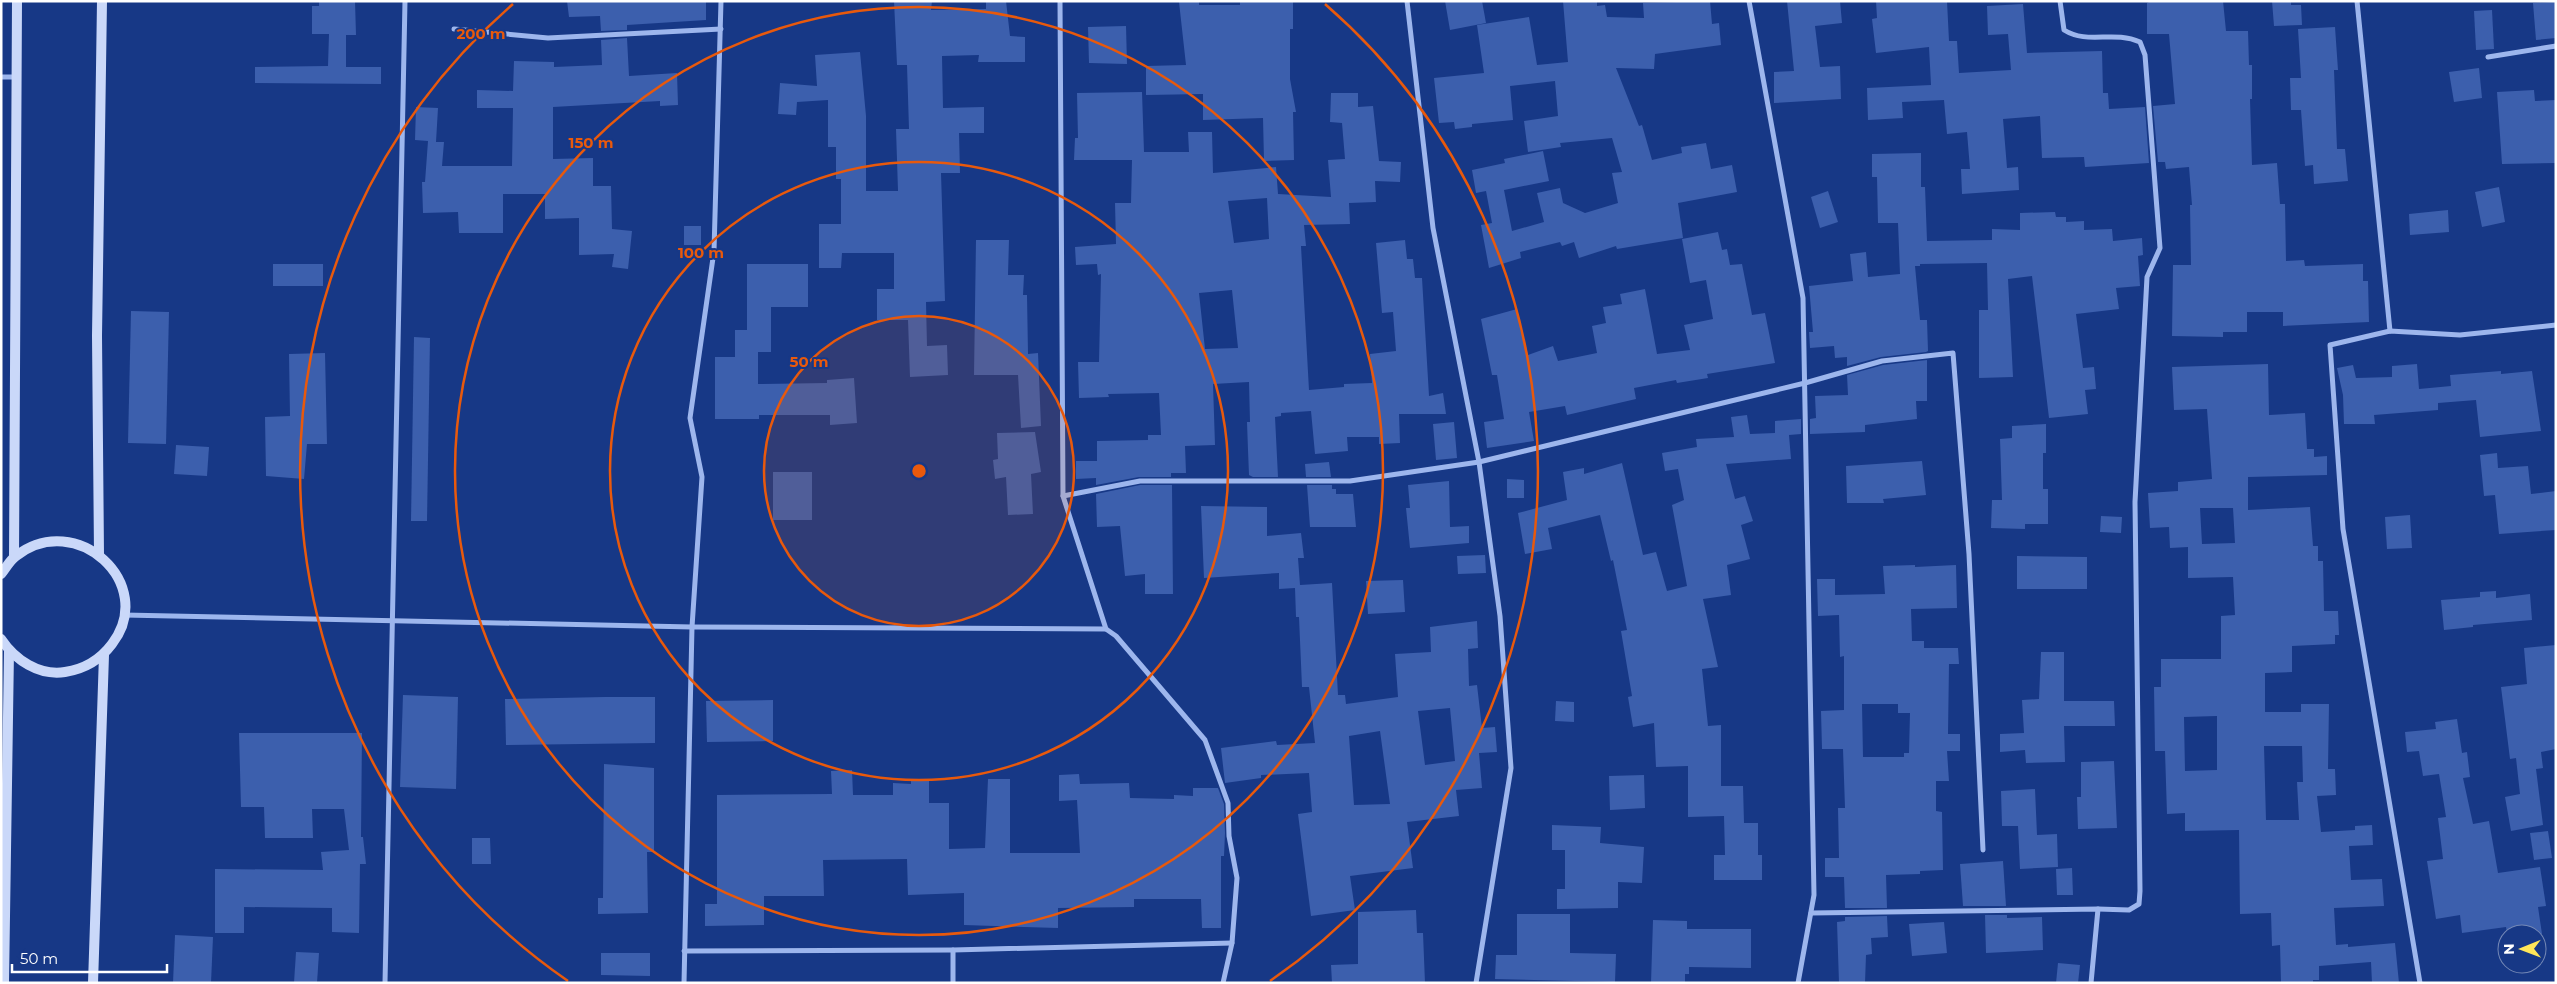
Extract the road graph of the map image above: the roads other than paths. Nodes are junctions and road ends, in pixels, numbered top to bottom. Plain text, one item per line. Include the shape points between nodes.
1 (17, 1) edge
2 (102, 1) edge
3 (405, 1) edge
4 (721, 1) edge
5 (1060, 1) edge
6 (1407, 1) edge
7 (1749, 1) edge
8 (2060, 1) edge
9 (2357, 1) edge
10 (454, 28) dead end
11 (721, 29) junction
12 (2556, 46) edge
13 (2488, 57) dead end
14 (1, 77) edge
15 (16, 77) junction
16 (2556, 325) edge
17 (2390, 331) junction
18 (1805, 383) junction
19 (1479, 462) junction
20 (1063, 496) junction
21 (99, 554) junction
22 (14, 557) junction
23 (1, 574) edge
24 (124, 615) junction
25 (393, 621) junction
26 (692, 628) junction
27 (1106, 629) junction
28 (1, 639) edge
29 (9, 651) junction
30 (104, 655) junction
31 (1983, 850) dead end
32 (2098, 909) junction
33 (1811, 913) junction
34 (1232, 942) junction
35 (954, 950) junction
36 (684, 952) junction
37 (4, 983) edge
38 (93, 983) edge
39 (385, 983) edge
40 (684, 983) edge
41 (953, 983) edge
42 (1223, 983) edge
43 (1476, 983) edge
44 (1798, 983) edge
45 (2091, 983) edge
46 (2420, 983) edge

1 - 15 main road
2 - 21 main road via 97,336
3 - 25 street
4 - 11 street
5 - 20 street
6 - 19 street via 1433,228
7 - 18 street via 1803,298
8 - 32 street via 2064,30 2075,37 2128,37 2140,42 2145,55 2160,248 2147,277 2135,502 2139,904 2130,910
9 - 17 street
10 - 11 street via 548,38
11 - 26 street via 714,251 690,418 702,477
12 - 13 street
14 - 15 street
15 - 22 main road
16 - 17 street via 2460,335
17 - 46 street via 2330,345 2343,529
18 - 19 street
18 - 31 street via 1882,361 1953,353 1970,554
18 - 33 street via 1814,895
19 - 20 street via 1350,481 1140,481
19 - 43 street via 1500,616 1511,768
20 - 27 street
21 - 22 main road via 79,543 56,540 34,545
21 - 24 main road via 114,571 123,592
22 - 23 main road
24 - 25 street
24 - 30 main road via 118,637
25 - 26 street
25 - 39 street
26 - 27 street
26 - 36 street
27 - 34 street via 1116,636 1205,740 1228,803 1237,878
28 - 29 main road
29 - 30 main road via 30,667 56,674 82,669
29 - 37 main road
30 - 38 main road
32 - 33 street
32 - 45 street
33 - 44 street
34 - 35 street
34 - 42 street
35 - 36 street
35 - 41 street
36 - 40 street

